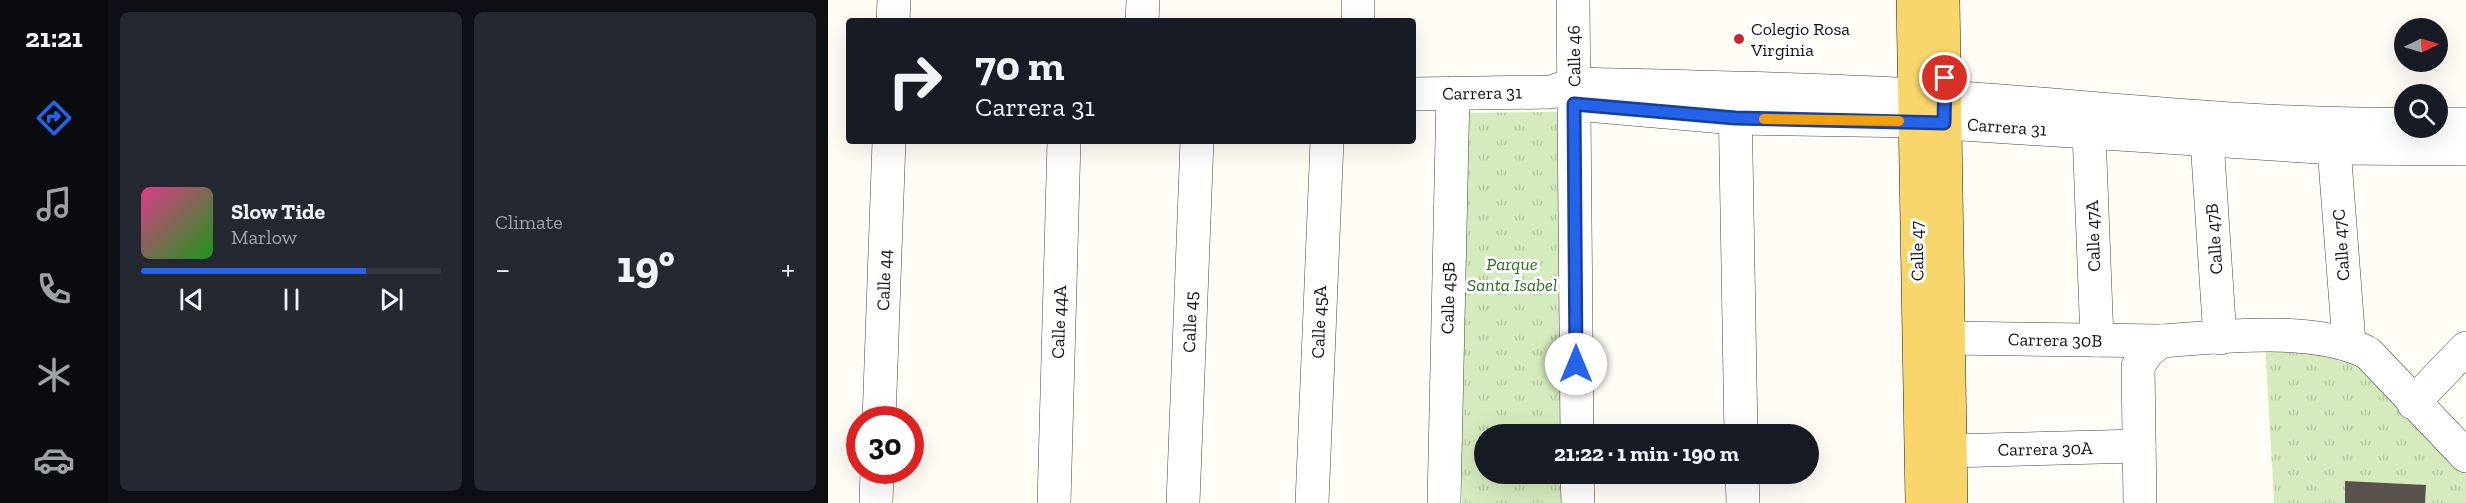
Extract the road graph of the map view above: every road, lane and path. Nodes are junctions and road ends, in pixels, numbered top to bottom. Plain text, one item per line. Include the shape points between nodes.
1 (894, 0) edge
2 (1143, 0) edge
3 (1358, 0) edge
4 (1573, 0) edge
5 (1913, 0) edge
6 (1943, 0) edge
7 (893, 18) edge
8 (1142, 18) edge
9 (1358, 18) edge
10 (1453, 93) junction
11 (1566, 93) junction
12 (1416, 94) edge
13 (1735, 103) junction
14 (1930, 110) junction
15 (2394, 124) edge
16 (2448, 124) edge
17 (2466, 124) edge
18 (2192, 131) junction
19 (2089, 132) junction
20 (889, 144) edge
21 (1064, 144) edge
22 (1197, 144) edge
23 (1327, 144) edge
24 (2334, 148) junction
25 (2466, 150) edge
26 (1948, 338) junction
27 (2220, 338) junction
28 (2097, 340) junction
29 (2155, 346) junction
30 (2359, 348) junction
31 (2466, 348) edge
32 (2413, 403) junction
33 (880, 406) edge
34 (1577, 424) edge
35 (1741, 424) edge
36 (2139, 446) junction
37 (1950, 451) junction
38 (2466, 456) edge
39 (877, 484) edge
40 (1577, 484) edge
41 (1742, 484) edge
42 (876, 503) edge
43 (1054, 503) edge
44 (1184, 503) edge
45 (1312, 503) edge
46 (1444, 503) edge
47 (1578, 503) edge
48 (1743, 503) edge
49 (1922, 503) edge
50 (1951, 503) edge
51 (2140, 503) edge

1 - 7 street
2 - 8 street
3 - 9 street
4 - 11 street, Calle 46
5 - 14 main road, Calle 47
6 - 14 main road, Calle 47
10 - 11 street, Carrera 31
10 - 12 street, Carrera 31
10 - 46 street, Calle 45B
11 - 13 street, Carrera 31
11 - 34 street, Calle 46
13 - 14 street, Carrera 31
13 - 35 street
14 - 18 street, Carrera 31
14 - 19 street, Carrera 31
14 - 26 main road, Calle 47
14 - 49 main road, Calle 47
15 - 18 street, Carrera 31
16 - 17 street
18 - 19 street, Carrera 31
18 - 24 street, Carrera 31
18 - 27 street, Calle 47B
19 - 28 street, Calle 47A
20 - 33 street, Calle 44
21 - 43 street, Calle 44A
22 - 44 street, Calle 45
23 - 45 street, Calle 45A
24 - 25 street, Carrera 31
24 - 30 street, Calle 47C
26 - 28 street, Carrera 30B
26 - 37 main road, Calle 47
27 - 29 street, Carrera 30B
27 - 30 street, Carrera 30B via 2263,335
28 - 29 street, Carrera 30B
29 - 36 street via 2138,366
30 - 32 street
31 - 32 street
32 - 38 street
36 - 37 street, Carrera 30A
36 - 51 street
37 - 50 main road, Calle 47
39 - 42 street
40 - 47 street
41 - 48 street

